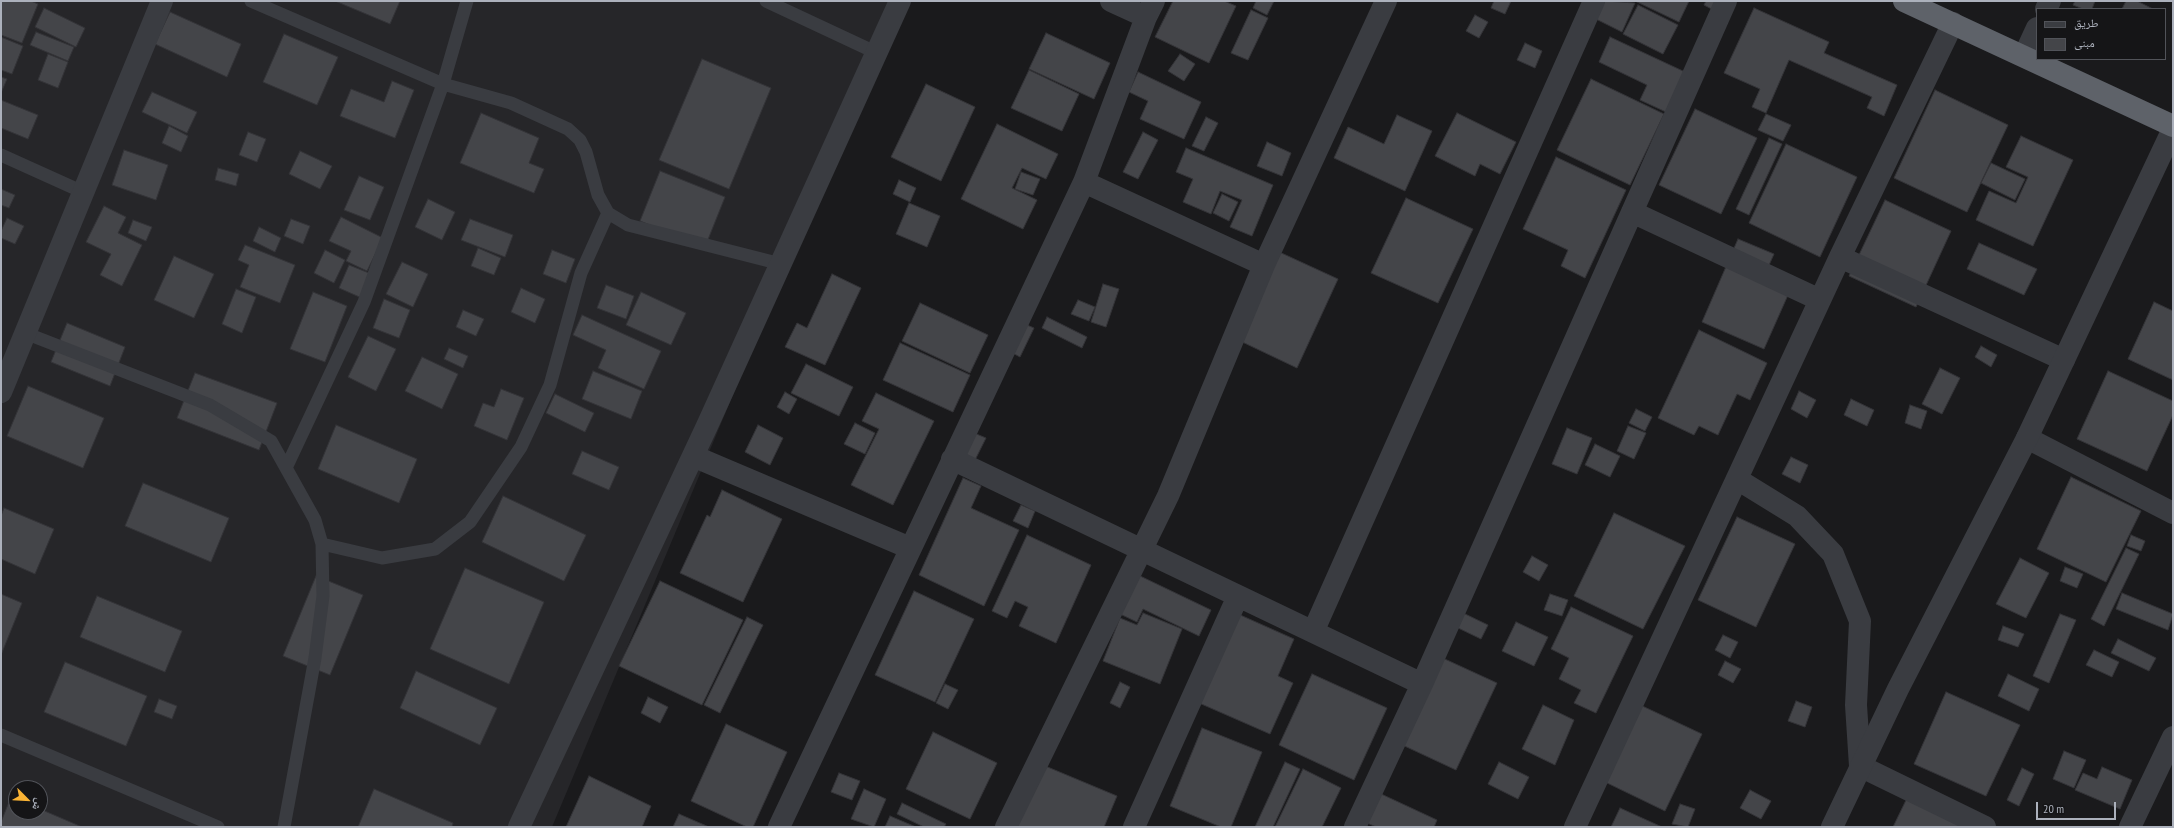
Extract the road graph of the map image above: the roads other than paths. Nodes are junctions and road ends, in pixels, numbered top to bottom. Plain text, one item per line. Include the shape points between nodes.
1 (162, 1) edge
2 (251, 1) edge
3 (467, 1) edge
4 (766, 1) edge
5 (900, 1) edge
6 (1111, 1) edge
7 (1386, 1) edge
8 (1594, 1) edge
9 (1726, 1) edge
10 (1904, 1) edge
11 (1150, 9) edge
12 (1953, 23) junction
13 (2036, 30) edge
14 (877, 53) junction
15 (2024, 56) junction
16 (443, 84) junction
17 (2173, 126) edge
18 (2173, 129) edge
19 (1, 155) edge
20 (1084, 182) junction
21 (83, 192) junction
22 (1632, 212) junction
23 (608, 213) junction
24 (1840, 257) junction
25 (781, 264) junction
26 (1264, 265) junction
27 (1820, 300) junction
28 (25, 333) junction
29 (2064, 360) junction
30 (1, 392) edge
31 (2027, 438) junction
32 (693, 456) junction
33 (952, 460) junction
34 (286, 468) junction
35 (1737, 479) junction
36 (2173, 513) edge
37 (322, 544) junction
38 (910, 548) junction
39 (1141, 550) junction
40 (1238, 596) junction
41 (1313, 632) junction
42 (1422, 684) junction
43 (1, 735) edge
44 (2173, 736) edge
45 (1860, 766) junction
46 (2166, 769) edge
47 (218, 827) edge
48 (284, 827) edge
49 (519, 827) edge
50 (779, 827) edge
51 (1006, 827) edge
52 (1134, 827) edge
53 (1355, 827) edge
54 (1575, 827) edge
55 (1832, 827) edge
56 (1985, 827) edge
57 (2130, 827) edge

1 - 21 street
2 - 16 lane
3 - 16 lane
4 - 14 lane
5 - 14 street
6 - 11 street
7 - 26 street
8 - 41 street
9 - 22 street
10 - 12 highway
11 - 20 street
12 - 15 highway
12 - 24 street
13 - 15 street
14 - 25 street
15 - 17 highway
16 - 23 lane via 511,103 568,129 580,140 586,152 598,195
16 - 34 lane via 364,302
18 - 29 street
19 - 21 lane
20 - 26 street
20 - 33 street
21 - 28 street
22 - 27 street
22 - 42 street
23 - 25 lane via 628,225
23 - 37 lane via 581,273 550,385 521,447 470,522 435,549 382,558
24 - 27 street
24 - 29 street
25 - 32 street
26 - 39 street via 1168,496
27 - 35 street
28 - 30 street
28 - 34 lane via 210,405 271,442
29 - 31 street
31 - 36 street
31 - 45 street via 1936,612
32 - 38 street
32 - 49 street
33 - 38 street
33 - 39 street
34 - 37 lane via 315,520
35 - 45 street via 1797,516 1833,554 1860,621 1856,705
35 - 54 street
37 - 48 lane via 322,596 315,658
38 - 50 street
39 - 40 street
39 - 51 street
40 - 41 street
40 - 52 street
41 - 42 street
42 - 53 street
43 - 47 lane
44 - 46 street
45 - 55 street
45 - 56 street
46 - 57 street

